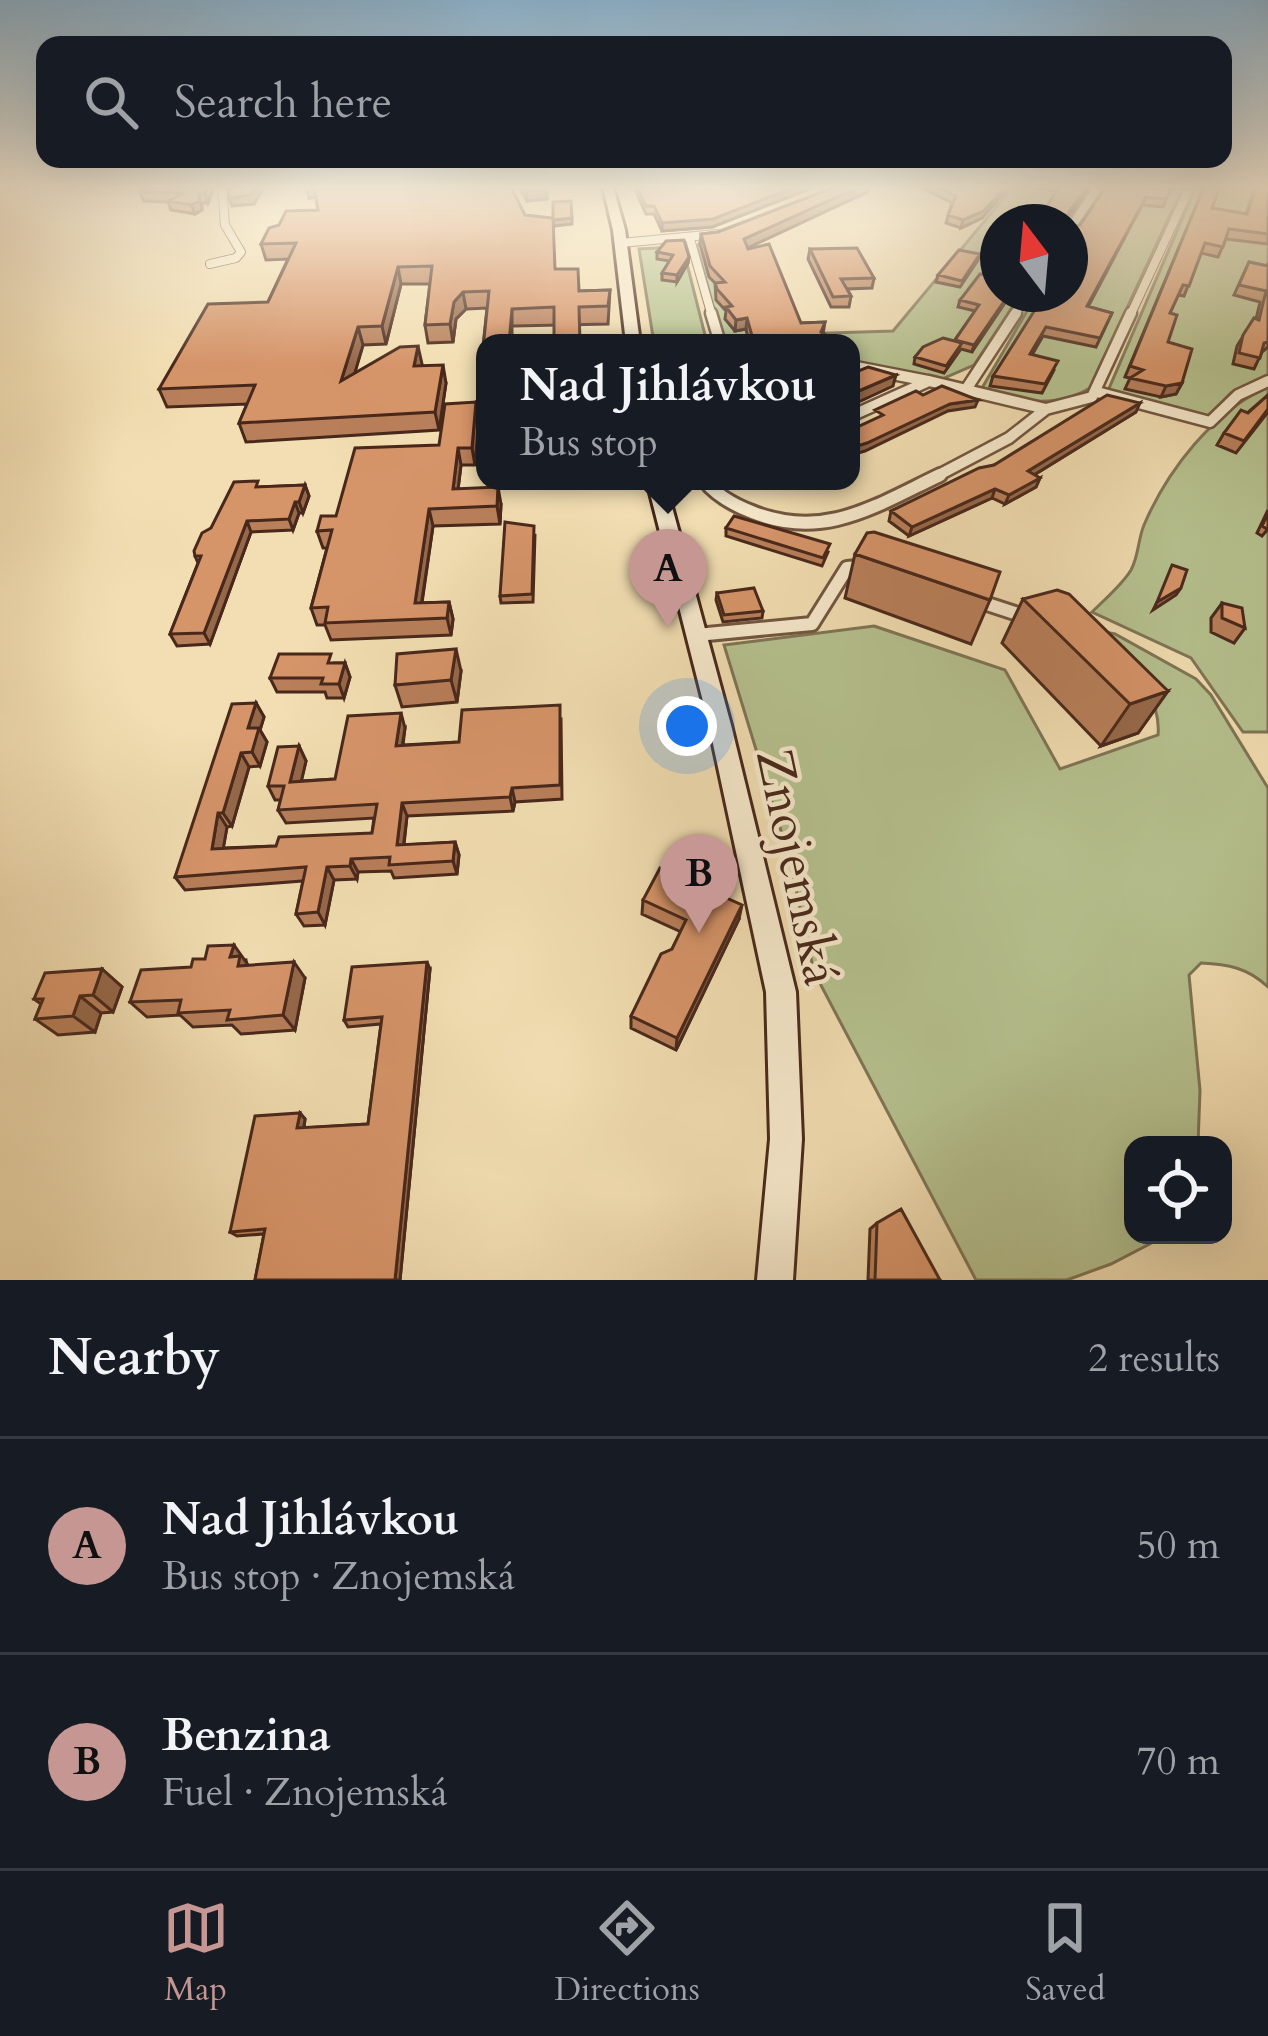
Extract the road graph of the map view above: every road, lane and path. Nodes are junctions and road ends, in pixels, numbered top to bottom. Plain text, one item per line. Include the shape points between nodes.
1 (236, 247) edge
2 (621, 247) edge
3 (692, 247) edge
4 (1163, 247) edge
5 (209, 264) dead end
6 (1016, 312) edge
7 (632, 334) edge
8 (717, 334) edge
9 (860, 368) edge
10 (929, 381) junction
11 (1268, 381) edge
12 (965, 391) junction
13 (1097, 392) junction
14 (1046, 409) junction
15 (860, 412) edge
16 (658, 490) edge
17 (712, 490) edge
18 (882, 570) edge
19 (961, 595) edge
20 (1052, 628) edge
21 (697, 634) junction
22 (775, 1280) edge

1 - 5 street via 240,255
2 - 7 main road
3 - 8 street
4 - 13 street
6 - 12 street
9 - 10 street
10 - 12 street
10 - 15 street
11 - 13 street via 1238,394 1210,422
12 - 14 street
13 - 14 street
14 - 17 street via 959,466 820,526 729,504
16 - 21 main road, Znojemská
18 - 21 street via 847,568 812,624
19 - 20 street
21 - 22 main road, Znojemská via 781,992 785,1139

